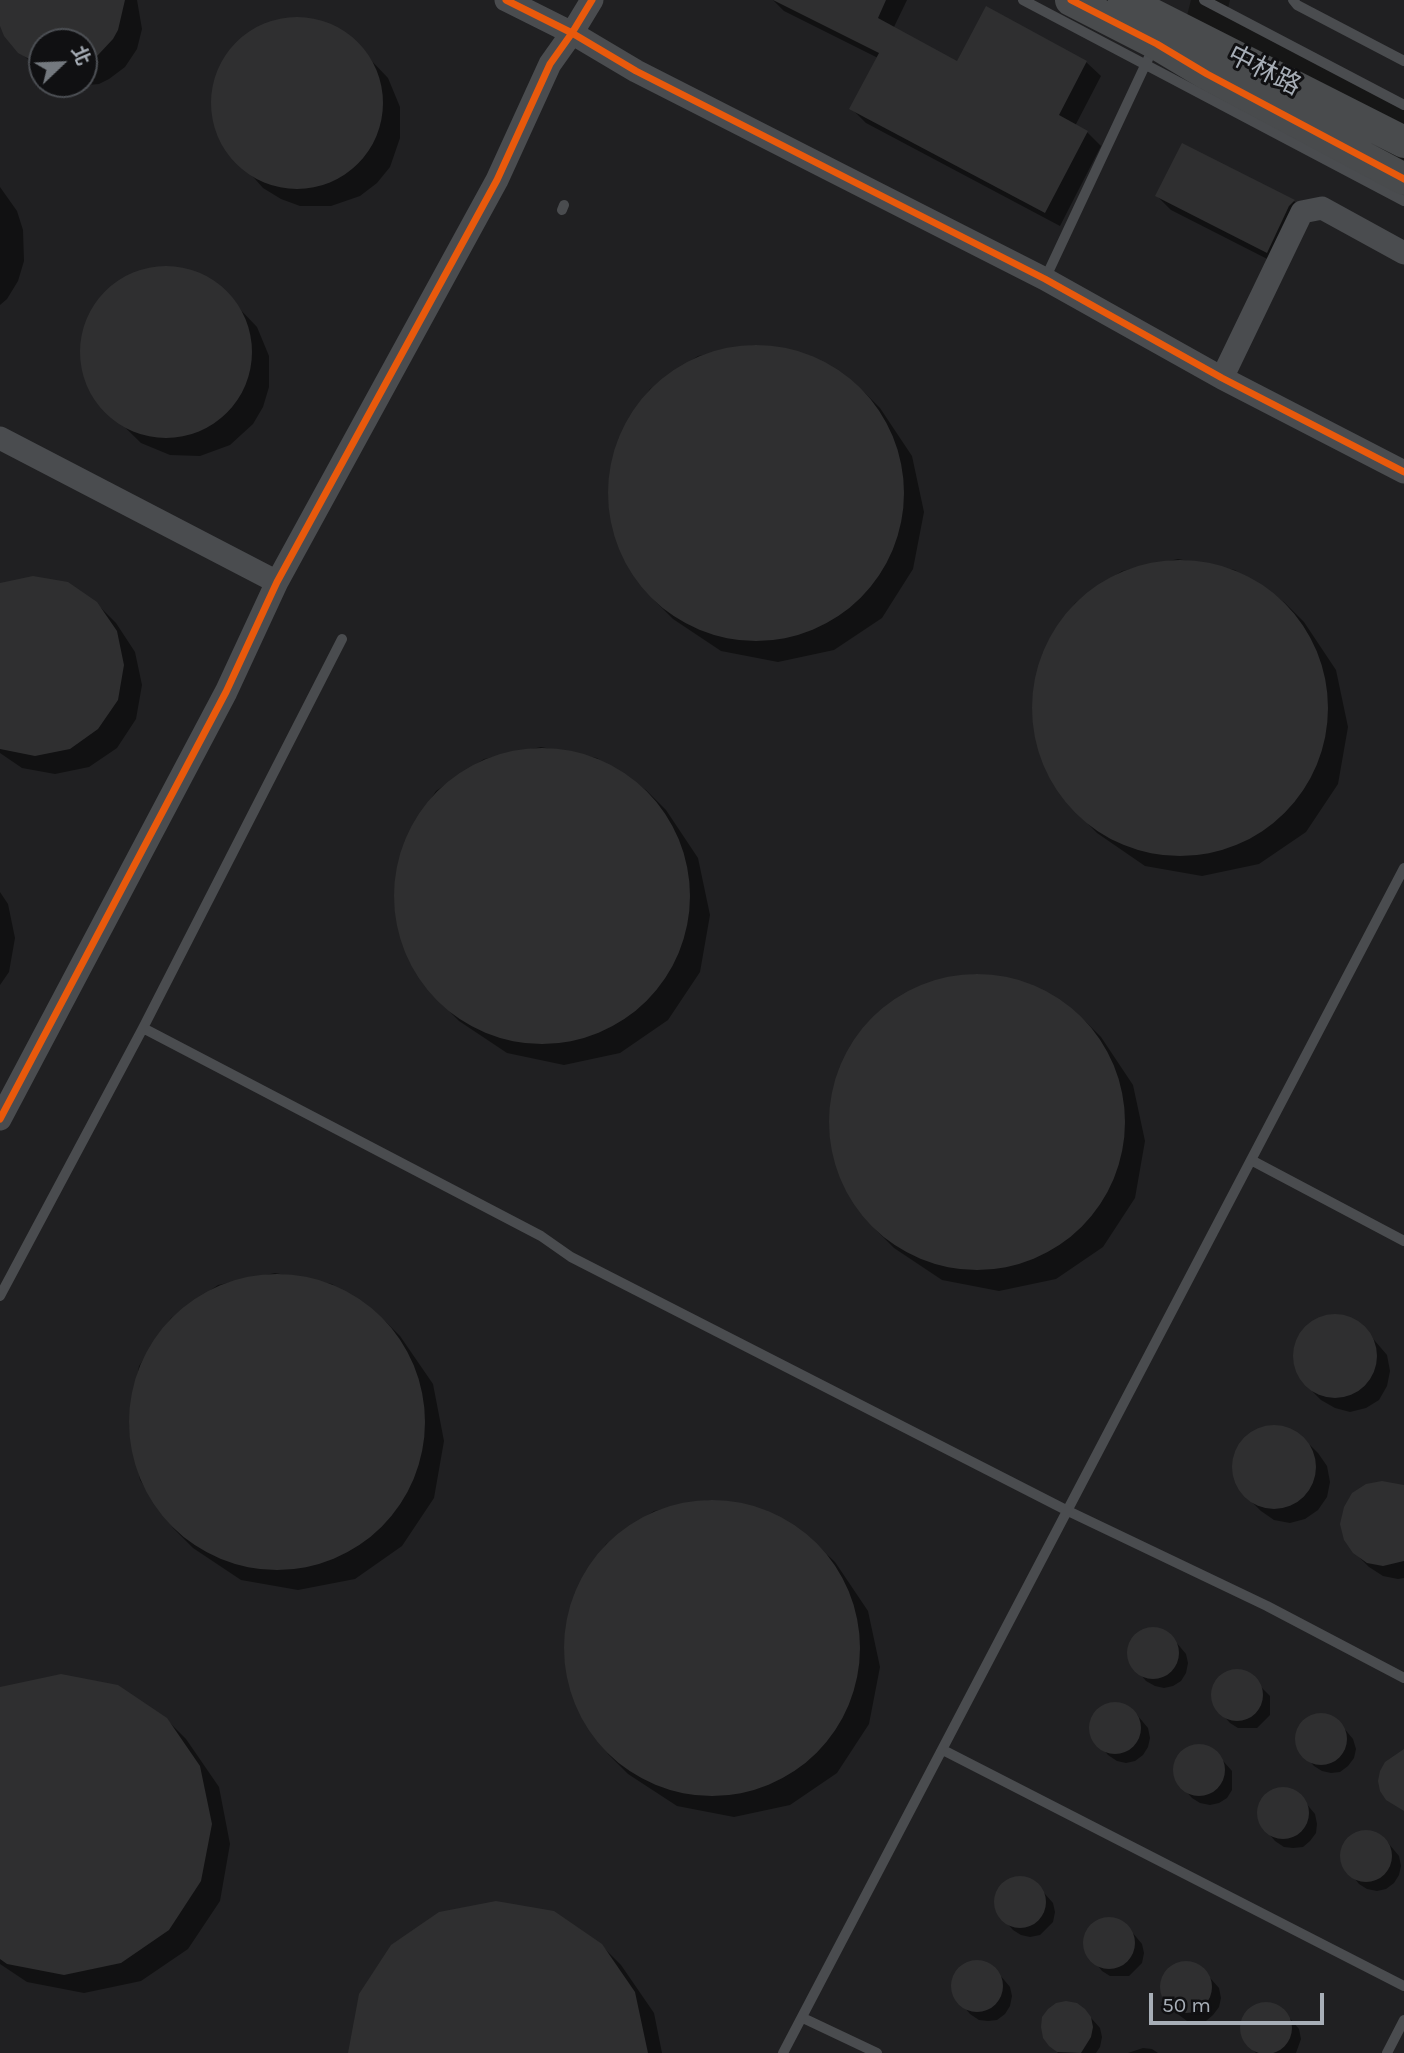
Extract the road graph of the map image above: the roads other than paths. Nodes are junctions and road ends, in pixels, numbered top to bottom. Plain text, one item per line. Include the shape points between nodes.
1 (506, 0) edge
2 (592, 0) edge
3 (1023, 0) edge
4 (1071, 0) edge
5 (1124, 0) edge
6 (1204, 0) edge
7 (1293, 0) edge
8 (572, 33) junction
9 (1159, 35) junction
10 (1404, 61) edge
11 (1404, 105) edge
12 (1404, 142) edge
13 (1404, 179) edge
14 (1404, 201) edge
15 (1404, 253) edge
16 (1045, 279) junction
17 (1223, 378) junction
18 (0, 438) edge
19 (1404, 472) edge
20 (277, 582) junction
21 (342, 639) dead end
22 (1404, 868) edge
23 (143, 1028) junction
24 (0, 1119) edge
25 (1251, 1160) junction
26 (1404, 1241) edge
27 (0, 1296) edge
28 (1066, 1510) junction
29 (1404, 1678) edge
30 (943, 1750) junction
31 (1404, 1986) edge
32 (803, 2018) junction
33 (1404, 2021) edge
34 (783, 2053) edge
35 (877, 2053) edge
36 (1387, 2053) edge

1 - 8 street
2 - 8 street
3 - 9 lane
4 - 9 street
5 - 9 street, 中林路
6 - 11 lane
7 - 10 lane
8 - 16 street via 648,78
8 - 20 street via 550,64 497,180
9 - 12 street, 中林路
9 - 13 street via 1207,74
9 - 14 lane
9 - 16 lane
15 - 17 street via 1322,208 1302,212
16 - 17 street
17 - 19 street
18 - 20 street
20 - 24 street via 226,692
21 - 23 lane
22 - 25 lane
23 - 27 lane
23 - 28 lane via 541,1236 571,1257
25 - 26 lane
25 - 28 lane
28 - 29 lane via 1268,1606
28 - 30 lane
30 - 31 lane
30 - 32 lane
32 - 34 lane
32 - 35 lane
33 - 36 lane

